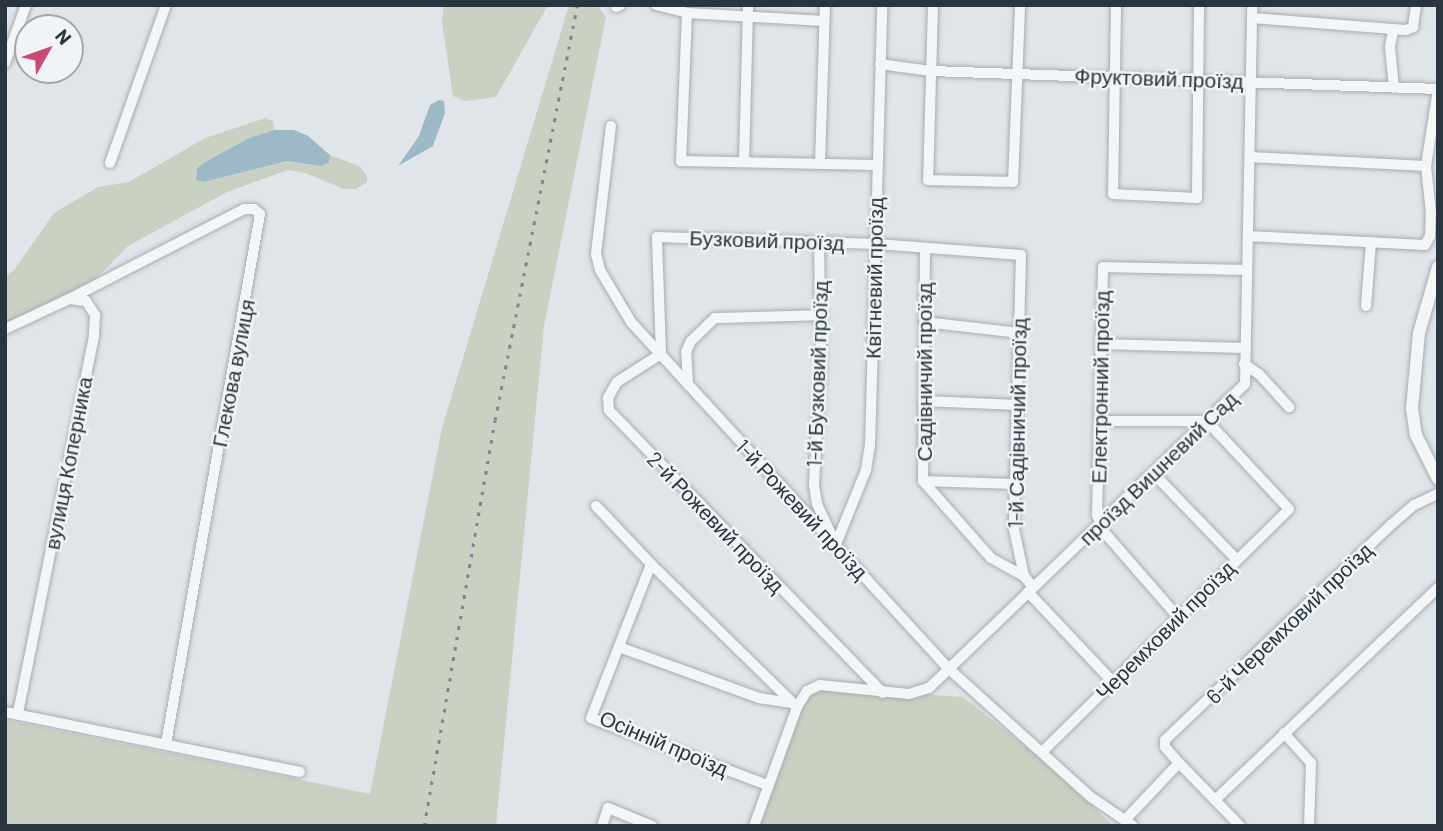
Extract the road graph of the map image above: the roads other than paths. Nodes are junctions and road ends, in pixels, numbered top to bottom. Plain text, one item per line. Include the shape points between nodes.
1 (26, 5) edge
2 (166, 5) edge
3 (656, 5) edge
4 (825, 5) edge
5 (882, 5) edge
6 (933, 5) edge
7 (1020, 5) edge
8 (1116, 5) edge
9 (1199, 5) edge
10 (1252, 5) edge
11 (1416, 5) edge
12 (748, 11) edge
13 (687, 13) junction
14 (1252, 18) junction
15 (824, 21) junction
16 (1393, 31) junction
17 (5, 63) edge
18 (880, 64) junction
19 (931, 71) junction
20 (1018, 73) junction
21 (1117, 77) junction
22 (1198, 80) junction
23 (1252, 80) junction
24 (1394, 88) junction
25 (1438, 89) edge
26 (611, 126) dead end
27 (1250, 157) junction
28 (744, 162) junction
29 (110, 163) dead end
30 (820, 164) junction
31 (875, 165) junction
32 (1426, 166) junction
33 (1248, 236) junction
34 (819, 242) junction
35 (1371, 242) junction
36 (877, 244) junction
37 (925, 248) junction
38 (1021, 255) joint
39 (1438, 267) edge
40 (1247, 271) junction
41 (69, 299) junction
42 (1366, 306) dead end
43 (821, 314) junction
44 (925, 322) junction
45 (5, 329) edge
46 (1019, 333) junction
47 (1101, 344) junction
48 (1244, 348) junction
49 (661, 354) junction
50 (1244, 364) junction
51 (688, 386) junction
52 (923, 401) junction
53 (1018, 405) junction
54 (1289, 407) dead end
55 (1100, 421) junction
56 (1208, 421) junction
57 (1153, 473) junction
58 (1438, 479) edge
59 (923, 481) junction
60 (1015, 484) junction
61 (1438, 494) edge
62 (596, 506) dead end
63 (1100, 524) junction
64 (836, 544) junction
65 (1236, 559) junction
66 (651, 564) junction
67 (1024, 576) junction
68 (1438, 588) edge
69 (1030, 590) junction
70 (1178, 617) junction
71 (619, 647) junction
72 (948, 667) junction
73 (1112, 681) junction
74 (883, 693) junction
75 (795, 705) junction
76 (5, 712) edge
77 (18, 714) junction
78 (1284, 733) junction
79 (166, 744) junction
80 (1041, 752) junction
81 (1179, 763) junction
82 (300, 772) dead end
83 (767, 785) junction
84 (1215, 800) junction
85 (1129, 822) edge
86 (602, 826) edge
87 (652, 826) edge
88 (754, 826) edge
89 (1240, 826) edge
90 (1309, 826) edge

1 - 17 street
2 - 29 street
3 - 13 street
4 - 15 street
5 - 18 street, Квітневий проїзд
6 - 19 street
7 - 20 street
8 - 21 street
9 - 22 street
10 - 14 street, проїзд Вишневий Сад
11 - 16 street via 1413,27
12 - 13 street
12 - 15 street
12 - 28 street
13 - 28 street via 681,161
14 - 16 street
14 - 23 street, проїзд Вишневий Сад
15 - 30 street
16 - 24 street
18 - 19 street, Фруктовий проїзд
18 - 31 street, Квітневий проїзд
19 - 20 street, Фруктовий проїзд
19 - 20 street via 928,180 1013,183
20 - 21 street, Фруктовий проїзд
21 - 22 street, Фруктовий проїзд
21 - 22 street via 1113,194 1196,198
22 - 23 street, Фруктовий проїзд
23 - 24 street, Фруктовий проїзд
23 - 27 street, проїзд Вишневий Сад
24 - 25 street, Фруктовий проїзд
25 - 32 street
26 - 49 street, 1-й Рожевий проїзд via 597,261 631,322
27 - 32 street
27 - 33 street, проїзд Вишневий Сад
28 - 30 street
30 - 31 street
31 - 36 street, Квітневий проїзд
32 - 35 street via 1431,214 1425,245
33 - 35 street
33 - 40 street, проїзд Вишневий Сад
34 - 36 street, Бузковий проїзд
34 - 43 street, 1-й Бузковий проїзд
34 - 49 street, Бузковий проїзд via 657,237
35 - 42 street
36 - 37 street, Бузковий проїзд
36 - 64 street, Квітневий проїзд via 870,446 866,470
37 - 38 street, Бузковий проїзд
37 - 44 street, Садівничий проїзд
38 - 46 street, 1-й Садівничий проїзд
39 - 58 street via 1419,333 1412,408 1416,435
40 - 47 street, Електронний проїзд via 1103,267
40 - 48 street, проїзд Вишневий Сад
41 - 45 street
41 - 77 street, вулиця Коперника via 89,304 95,325
41 - 79 street, Глекова вулиця via 244,209 254,209 260,215
43 - 51 street via 715,318 686,352
43 - 64 street, 1-й Бузковий проїзд via 814,485 817,504
44 - 46 street
44 - 52 street, Садівничий проїзд
46 - 53 street, 1-й Садівничий проїзд
47 - 48 street
47 - 55 street, Електронний проїзд
48 - 50 street, проїзд Вишневий Сад
49 - 51 street, 1-й Рожевий проїзд
49 - 74 street, 2-й Рожевий проїзд via 617,382 608,398 609,410
50 - 54 street
50 - 56 street, проїзд Вишневий Сад via 1245,384
51 - 64 street, 1-й Рожевий проїзд
52 - 53 street
52 - 59 street, Садівничий проїзд
53 - 60 street, 1-й Садівничий проїзд
55 - 56 street
55 - 63 street, Електронний проїзд
56 - 57 street, проїзд Вишневий Сад
56 - 65 street, Черемховий проїзд via 1289,509
57 - 63 street, проїзд Вишневий Сад
57 - 65 street
59 - 60 street
59 - 67 street, Садівничий проїзд via 991,558
60 - 67 street, 1-й Садівничий проїзд via 1014,529
61 - 81 street, 6-й Черемховий проїзд via 1414,505 1392,524 1165,740
62 - 66 street
63 - 69 street, проїзд Вишневий Сад
63 - 70 street
64 - 72 street, 1-й Рожевий проїзд
65 - 70 street, Черемховий проїзд
66 - 71 street, Осінній проїзд
66 - 75 street
67 - 69 street, 1-й Садівничий проїзд
68 - 78 street
69 - 72 street, проїзд Вишневий Сад
69 - 73 street, 1-й Садівничий проїзд
70 - 73 street, Черемховий проїзд
71 - 75 street via 759,698
71 - 83 street, Осінній проїзд via 591,718
72 - 74 street, проїзд Вишневий Сад via 922,691
72 - 80 street, 1-й Рожевий проїзд
73 - 80 street, Черемховий проїзд
74 - 75 street, проїзд Вишневий Сад via 816,685
75 - 83 street
76 - 77 street
77 - 79 street
78 - 84 street
78 - 90 street via 1311,762
79 - 82 street
80 - 85 street, 1-й Рожевий проїзд via 1091,797
81 - 84 street, 6-й Черемховий проїзд
81 - 85 street
83 - 88 street
84 - 89 street, 6-й Черемховий проїзд
86 - 87 street via 608,808

